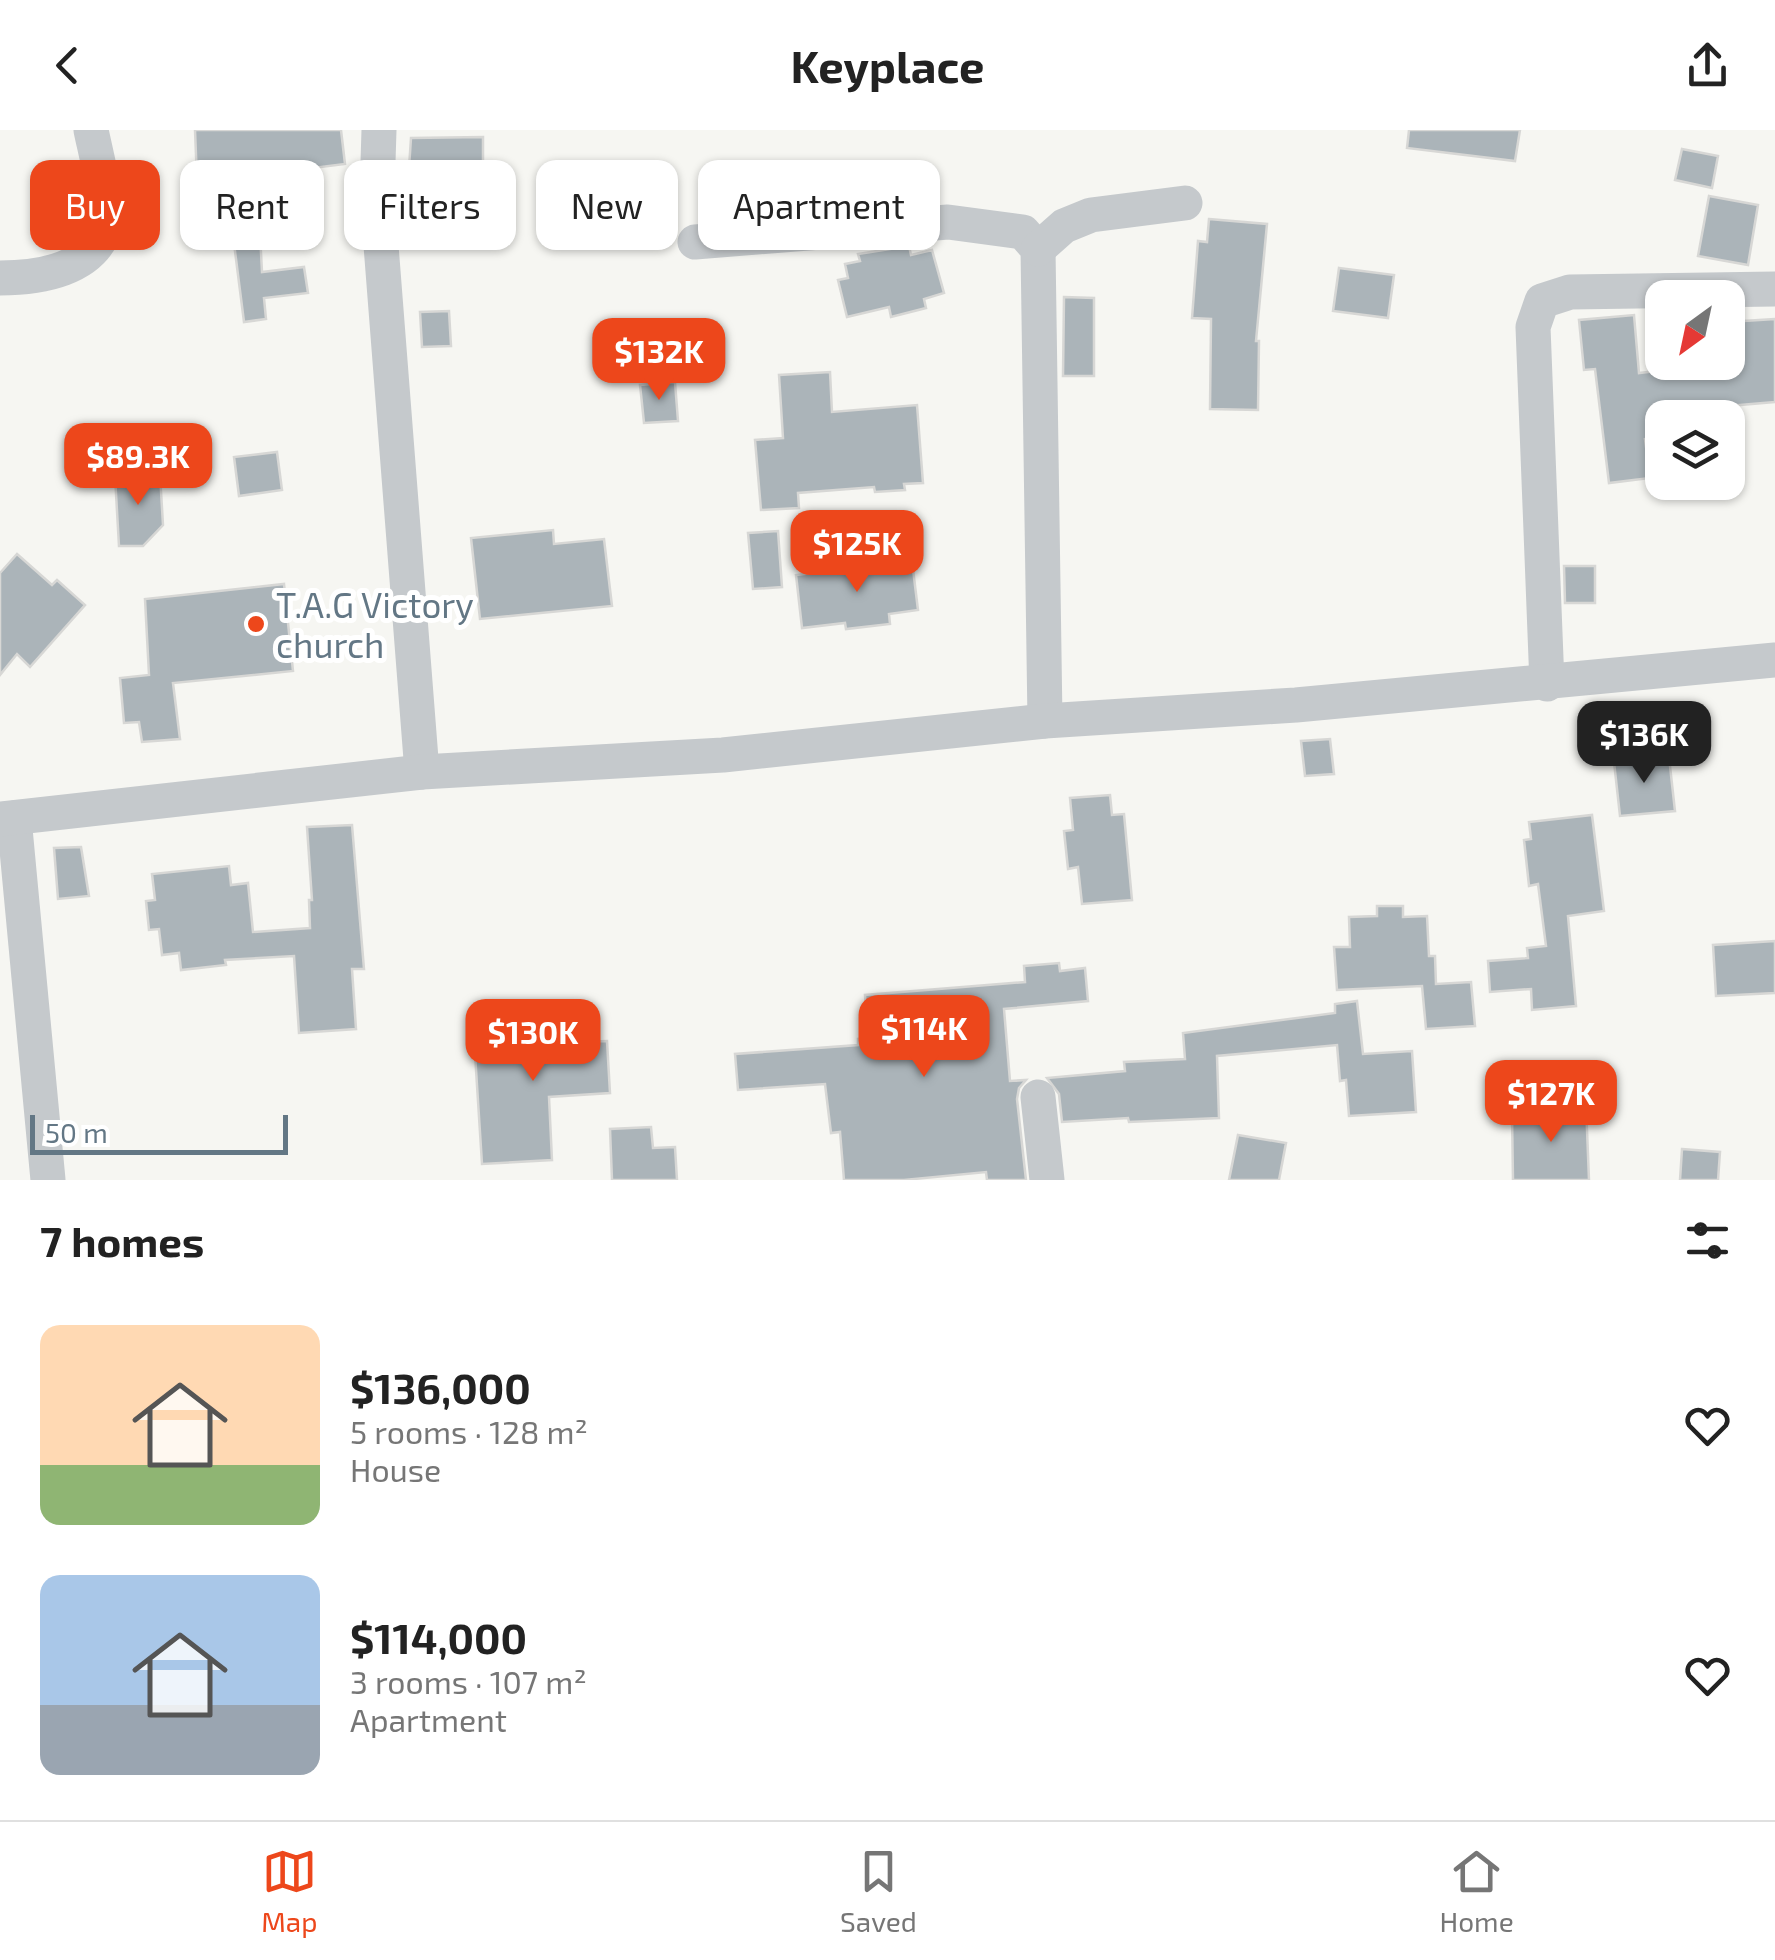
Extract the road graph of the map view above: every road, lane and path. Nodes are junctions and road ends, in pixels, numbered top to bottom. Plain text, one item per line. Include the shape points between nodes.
1 (91, 130) edge
2 (379, 130) edge
3 (1185, 203) dead end
4 (695, 242) dead end
5 (1038, 249) junction
6 (0, 278) edge
7 (1775, 289) edge
8 (1775, 660) edge
9 (1547, 684) junction
10 (1045, 721) junction
11 (422, 772) junction
12 (7, 818) edge
13 (1038, 1097) dead end
14 (48, 1180) edge
15 (1047, 1180) edge

1 - 6 street via 107,222 96,246 66,269
2 - 11 street via 377,194
3 - 5 street via 1091,215 1064,226
4 - 5 street via 948,222 1024,232
5 - 10 street
7 - 9 street via 1570,292 1542,301 1534,327
8 - 9 street
9 - 10 street
10 - 11 street via 722,755
11 - 12 street
12 - 14 street
13 - 15 street

